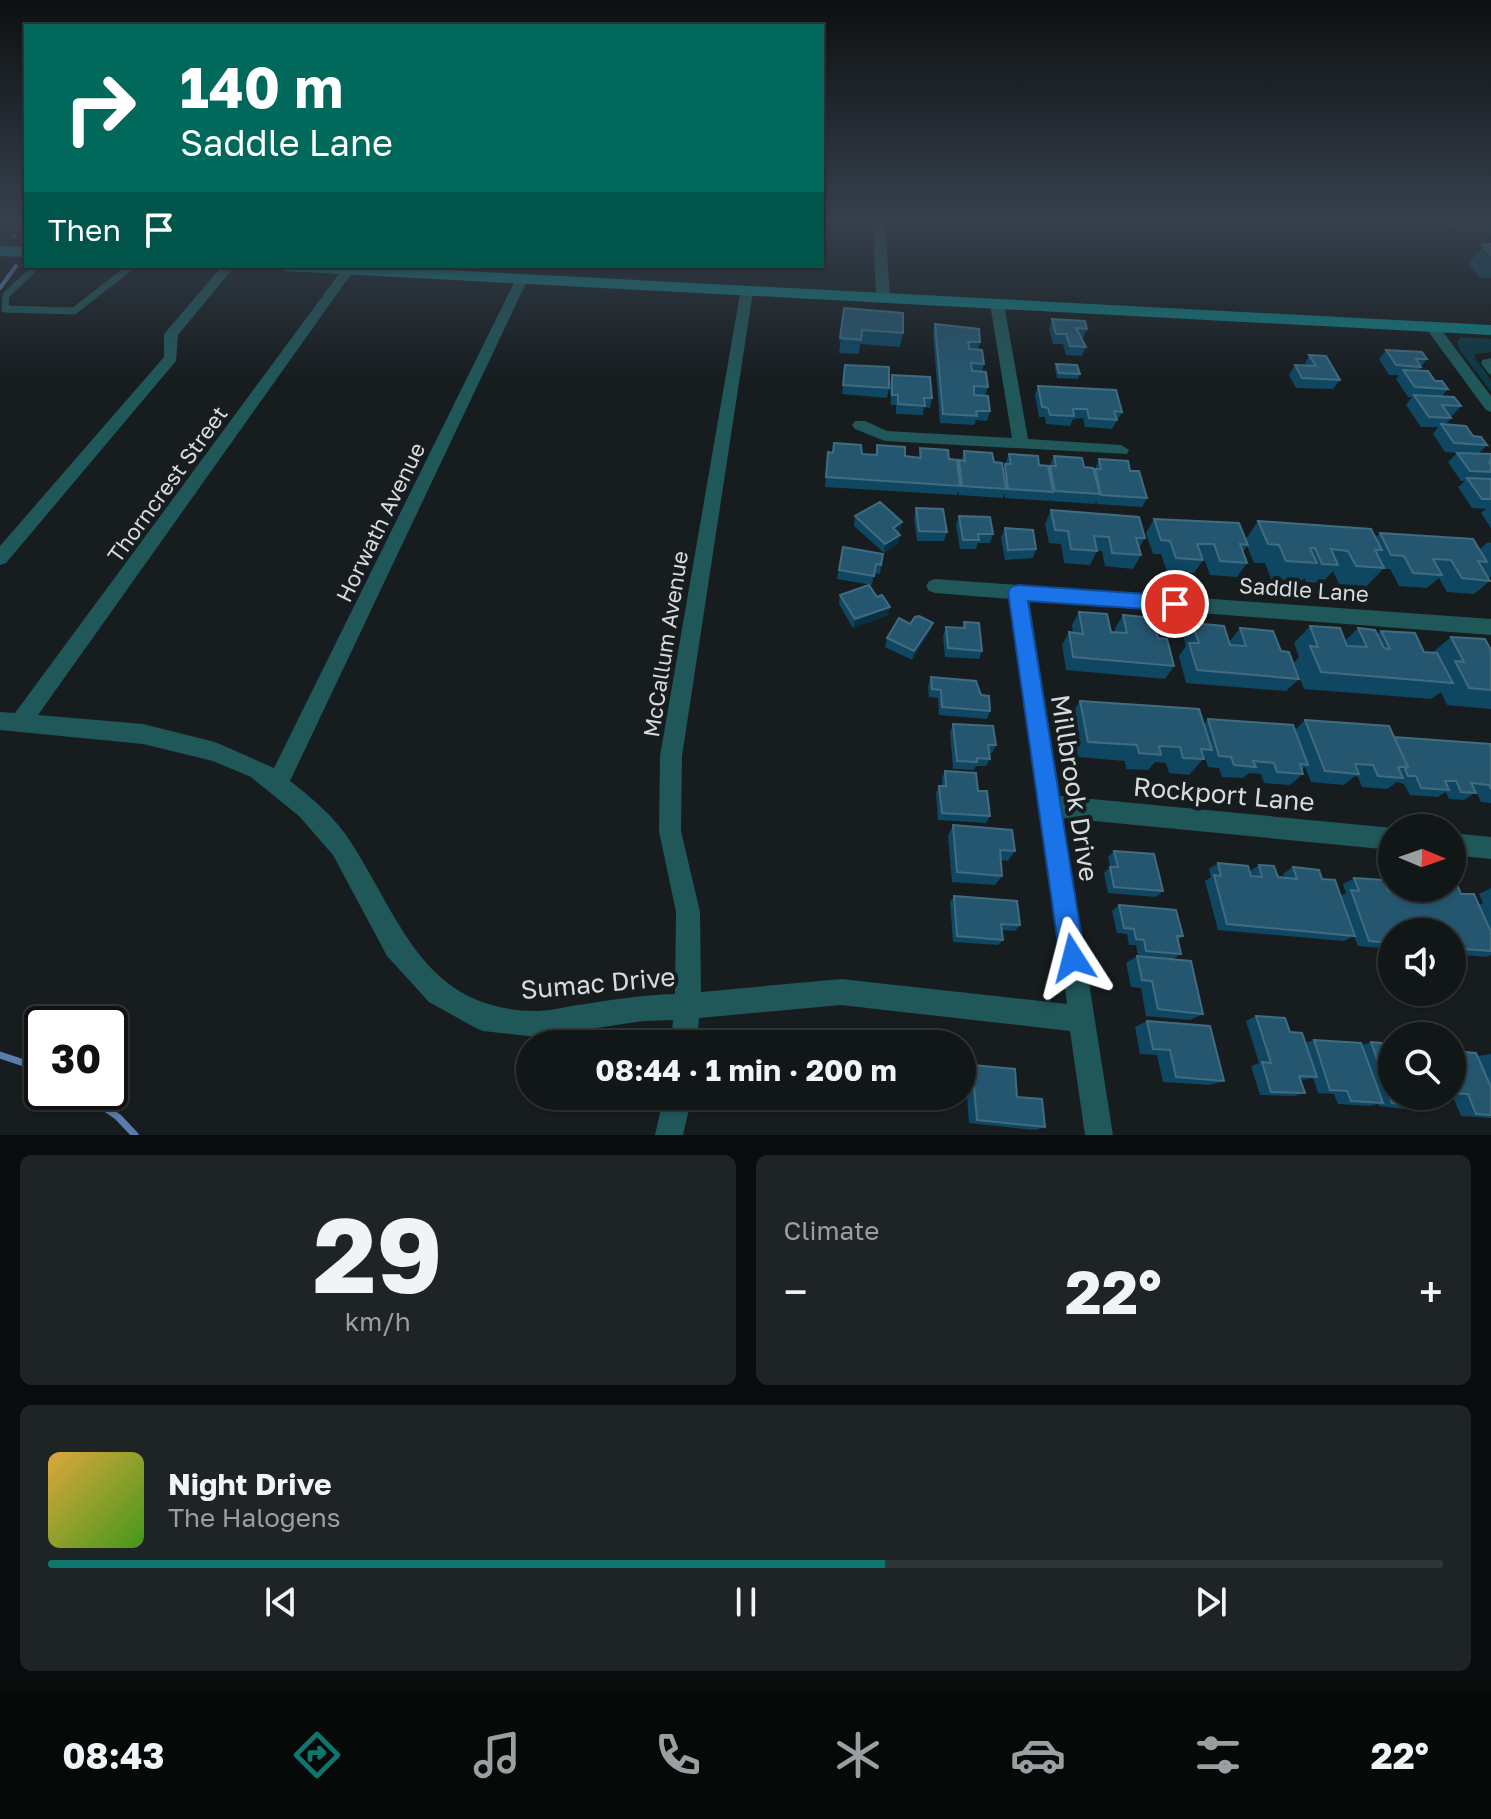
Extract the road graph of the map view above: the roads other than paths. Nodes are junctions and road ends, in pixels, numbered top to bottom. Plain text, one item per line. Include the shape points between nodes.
1 (30, 273) edge
2 (123, 273) edge
3 (223, 273) edge
4 (346, 273) edge
5 (466, 273) edge
6 (882, 273) edge
7 (522, 279) junction
8 (746, 291) junction
9 (883, 298) junction
10 (997, 304) junction
11 (1432, 327) junction
12 (1491, 330) edge
13 (1491, 362) edge
14 (1491, 371) edge
15 (1491, 407) edge
16 (860, 425) dead end
17 (1021, 444) junction
18 (1121, 450) dead end
19 (0, 558) edge
20 (935, 586) dead end
21 (1018, 592) junction
22 (1491, 627) edge
23 (10, 722) edge
24 (278, 783) junction
25 (1050, 806) junction
26 (1378, 838) edge
27 (1466, 845) edge
28 (1491, 848) edge
29 (688, 1005) junction
30 (1082, 1019) junction
31 (685, 1030) edge
32 (675, 1110) edge
33 (669, 1135) edge
34 (1099, 1135) edge

1 - 2 lane via 6,295 5,309 74,311
3 - 19 street via 171,334 171,358
4 - 23 street, Thorncrest Street
5 - 7 main road
6 - 9 street
7 - 8 main road
7 - 24 street, Horwath Avenue
8 - 9 main road
8 - 29 street, McCallum Avenue via 671,756 670,831 688,912
9 - 10 main road
10 - 11 main road
10 - 17 street
11 - 12 main road
11 - 15 street
13 - 14 lane via 1485,363
16 - 17 street via 885,436
17 - 18 street
20 - 21 street, Saddle Lane
21 - 22 street, Saddle Lane
21 - 25 street, Millbrook Drive
23 - 24 street, Sumac Drive via 143,734 215,752
24 - 29 street, Sumac Drive via 341,847 396,947 438,993 483,1018 537,1024
25 - 26 street, Rockport Lane
25 - 30 street, Millbrook Drive
27 - 28 street
29 - 30 street, Sumac Drive via 841,992
29 - 31 street, McCallum Avenue
30 - 34 street, Millbrook Drive
32 - 33 street

